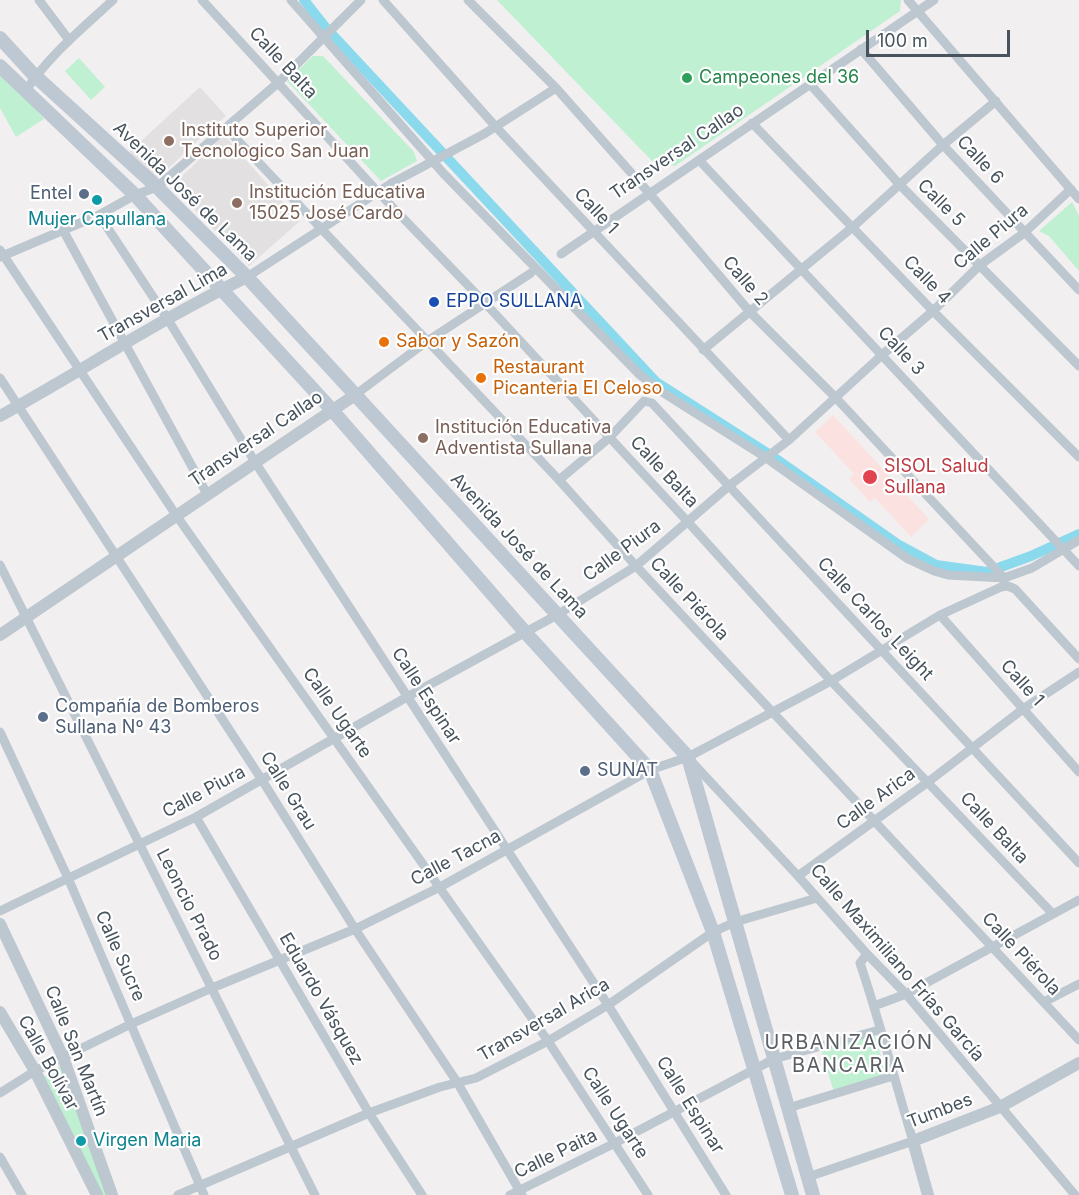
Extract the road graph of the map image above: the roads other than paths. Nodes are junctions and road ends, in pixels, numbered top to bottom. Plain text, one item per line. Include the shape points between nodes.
1 (39, 0) edge
2 (113, 0) edge
3 (202, 0) edge
4 (291, 0) edge
5 (361, 0) edge
6 (383, 0) edge
7 (908, 0) edge
8 (934, 0) edge
9 (473, 2) edge
10 (919, 10) junction
11 (0, 38) edge
12 (69, 40) junction
13 (861, 49) junction
14 (0, 66) edge
15 (36, 76) junction
16 (279, 82) junction
17 (810, 84) junction
18 (556, 88) junction
19 (25, 92) junction
20 (996, 101) junction
21 (753, 123) junction
22 (496, 127) junction
23 (226, 128) junction
24 (943, 145) junction
25 (699, 160) junction
26 (898, 184) junction
27 (157, 187) junction
28 (1071, 189) junction
29 (377, 191) junction
30 (649, 193) junction
31 (135, 195) junction
32 (1079, 199) edge
33 (99, 215) junction
34 (854, 226) junction
35 (322, 229) junction
36 (63, 230) junction
37 (594, 232) junction
38 (1024, 232) junction
39 (1, 254) edge
40 (561, 254) dead end
41 (980, 265) junction
42 (802, 270) junction
43 (531, 273) dead end
44 (247, 277) junction
45 (220, 290) junction
46 (1079, 290) edge
47 (485, 303) junction
48 (933, 310) junction
49 (750, 312) junction
50 (167, 318) junction
51 (426, 342) junction
52 (125, 345) junction
53 (703, 350) junction
54 (882, 355) junction
55 (1079, 366) edge
56 (79, 372) junction
57 (0, 378) edge
58 (355, 395) junction
59 (836, 398) junction
60 (18, 406) junction
61 (332, 410) junction
62 (0, 416) edge
63 (609, 438) junction
64 (789, 440) junction
65 (765, 457) junction
66 (1079, 457) edge
67 (255, 462) junction
68 (559, 480) junction
69 (730, 485) junction
70 (207, 494) junction
71 (176, 515) junction
72 (688, 522) junction
73 (1079, 540) edge
74 (1063, 549) junction
75 (116, 556) junction
76 (0, 566) edge
77 (636, 566) junction
78 (1079, 566) edge
79 (1004, 578) junction
80 (557, 615) junction
81 (940, 615) junction
82 (25, 618) junction
83 (525, 632) junction
84 (0, 635) edge
85 (881, 651) junction
86 (1079, 659) edge
87 (1079, 672) edge
88 (831, 681) junction
89 (407, 697) junction
90 (1023, 709) junction
91 (772, 712) junction
92 (0, 732) edge
93 (335, 738) junction
94 (972, 748) junction
95 (688, 758) junction
96 (650, 770) junction
97 (1079, 772) edge
98 (262, 780) junction
99 (928, 782) junction
100 (196, 817) junction
101 (875, 821) junction
102 (140, 844) junction
103 (507, 850) junction
104 (1079, 863) edge
105 (798, 876) junction
106 (68, 878) junction
107 (440, 887) junction
108 (817, 898) junction
109 (1079, 900) edge
110 (0, 911) edge
111 (1052, 913) junction
112 (735, 922) junction
113 (0, 924) edge
114 (355, 929) junction
115 (713, 932) junction
116 (993, 947) junction
117 (867, 954) junction
118 (279, 960) junction
119 (1079, 984) edge
120 (212, 988) junction
121 (906, 994) junction
122 (1044, 1002) junction
123 (608, 1005) junction
124 (874, 1006) junction
125 (0, 1012) edge
126 (131, 1024) junction
127 (879, 1030) junction
128 (1079, 1040) edge
129 (548, 1041) junction
130 (63, 1057) junction
131 (774, 1059) junction
132 (1079, 1064) edge
133 (35, 1071) junction
134 (753, 1071) junction
135 (893, 1076) junction
136 (457, 1082) junction
137 (0, 1093) edge
138 (1000, 1107) junction
139 (788, 1108) junction
140 (674, 1112) junction
141 (369, 1113) junction
142 (913, 1141) junction
143 (615, 1143) junction
144 (292, 1146) junction
145 (0, 1157) edge
146 (9, 1174) junction
147 (808, 1177) junction
148 (0, 1180) edge
149 (202, 1191) edge
150 (517, 1193) edge
151 (22, 1195) edge
152 (97, 1195) edge
153 (112, 1195) edge
154 (178, 1195) edge
155 (315, 1195) edge
156 (422, 1195) edge
157 (648, 1195) edge
158 (726, 1195) edge
159 (792, 1195) edge
160 (813, 1195) edge
161 (928, 1195) edge
162 (1076, 1195) edge

1 - 12 street
2 - 12 street
3 - 16 street, Calle Balta
4 - 65 street via 444,174 640,375
5 - 16 street, bridge
6 - 22 street, Calle 1
7 - 10 street
8 - 10 street, Transversal Callao
9 - 18 street, Calle 2
10 - 13 street, Transversal Callao
10 - 20 street
11 - 15 main road, Avenida José de Lama
12 - 15 street
13 - 17 street, Transversal Callao
13 - 24 street, Calle 6
14 - 19 main road, Avenida José de Lama
15 - 19 street
15 - 27 main road, Avenida José de Lama
16 - 23 street
16 - 29 street, Calle Balta
17 - 21 street, Transversal Callao
17 - 26 street, Calle 5
18 - 22 street, Transversal Lima
18 - 30 street, Calle 2
19 - 31 main road, Avenida José de Lama
20 - 24 street
20 - 28 street
21 - 25 street, Transversal Callao
21 - 34 street, Calle 4
22 - 29 street, Transversal Lima, bridge
22 - 37 street, Calle 1
23 - 27 street
23 - 35 street, Calle Piérola
24 - 26 street
24 - 38 street, Calle 6
25 - 30 street, Transversal Callao
25 - 42 street, Calle 3
26 - 34 street
26 - 41 street, Calle 5
27 - 31 street
27 - 44 main road, Avenida José de Lama
28 - 32 street
28 - 38 street, Calle Piura
29 - 35 street, Transversal Lima
29 - 47 street, Calle Balta
30 - 37 street, Transversal Callao
30 - 49 street, Calle 2
31 - 33 street
31 - 45 main road, Avenida José de Lama
33 - 36 street
33 - 50 street, Calle Espinar
34 - 42 street
34 - 48 street, Calle 4
35 - 44 street, Transversal Lima
35 - 51 street, Calle Piérola
36 - 39 street
36 - 52 street
37 - 40 street, Transversal Callao
37 - 53 street, Calle 1
38 - 41 street, Calle Piura
38 - 46 street, Calle 6
39 - 56 street, Calle Ugarte
41 - 48 street, Calle Piura
41 - 55 street, Calle 5
42 - 49 street
42 - 54 street, Calle 3
43 - 47 street, Transversal Callao
44 - 45 street, Transversal Lima
44 - 58 main road, Avenida José de Lama
45 - 50 street, Transversal Lima
45 - 61 main road, Avenida José de Lama
47 - 51 street, Transversal Callao
47 - 63 street, Calle Balta
48 - 54 street, Calle Piura
48 - 66 street, Calle 4
49 - 53 street
49 - 59 street, Calle 2
50 - 52 street, Transversal Lima
50 - 67 street, Calle Espinar
51 - 58 street, Transversal Callao
51 - 68 street, Calle Piérola
52 - 56 street, Transversal Lima
52 - 70 street
53 - 64 street, Calle 1
54 - 59 street, Calle Piura
54 - 74 street, Calle 3
56 - 60 street, Transversal Lima
56 - 71 street, Calle Ugarte
57 - 60 street, Calle Grau
58 - 61 street, Transversal Callao
58 - 80 main road, Avenida José de Lama
59 - 64 street, Calle Piura
59 - 79 street, Calle 2
60 - 62 street, Transversal Lima
60 - 75 street, Calle Grau
61 - 67 street, Transversal Callao
61 - 83 main road, Avenida José de Lama
63 - 68 street
63 - 69 street, Calle Carlos Leight via 644,400 652,403
63 - 72 street, Calle Balta
64 - 65 street, Calle Piura
65 - 69 street, Calle Piura
65 - 79 street via 908,559 948,575
67 - 70 street, Transversal Callao
67 - 89 street, Calle Espinar
68 - 77 street, Calle Piérola
69 - 72 street, Calle Piura
69 - 85 street, Calle Carlos Leight
70 - 71 street, Transversal Callao
71 - 75 street, Transversal Callao
71 - 93 street, Calle Ugarte
72 - 77 street, Calle Piura
72 - 88 street, Calle Balta
73 - 74 street
74 - 78 street, Calle 3
74 - 79 street via 1032,568
75 - 82 street, Transversal Callao
75 - 98 street, Calle Grau
76 - 82 street, Leoncio Prado
77 - 80 street, Calle Piura
77 - 91 street, Calle Piérola
80 - 83 street, Calle Piura
80 - 95 main road, Avenida José de Lama
81 - 85 street, Calle Tacna
81 - 86 street, Calle Tacna via 1008,586
81 - 90 street, Calle 1
82 - 84 street, Transversal Callao
82 - 102 street, Leoncio Prado
83 - 89 street, Calle Piura
83 - 96 main road, Avenida José de Lama
85 - 88 street, Calle Tacna
85 - 94 street, Calle Carlos Leight
87 - 90 street, Calle Arica
88 - 91 street, Calle Tacna
88 - 99 street, Calle Balta
89 - 93 street, Calle Piura
89 - 103 street, Calle Espinar
90 - 94 street, Calle Arica
90 - 97 street, Calle 1
91 - 95 street, Calle Tacna
91 - 101 street, Calle Piérola
92 - 106 street, Calle Sucre
93 - 98 street, Calle Piura
93 - 107 street, Calle Ugarte
94 - 99 street, Calle Arica
94 - 104 street, Calle Carlos Leight
95 - 96 street, Calle Tacna
95 - 105 street, Calle Maximiliano Frías García
95 - 112 main road, Avenida José de Lama
96 - 103 street, Calle Tacna
96 - 115 main road, Avenida José de Lama
98 - 100 street, Calle Piura
98 - 114 street, Calle Grau
99 - 101 street, Calle Arica
99 - 111 street, Calle Balta
100 - 102 street, Calle Piura
100 - 118 street, Eduardo Vásquez
101 - 105 street, Calle Arica
101 - 116 street, Calle Piérola
102 - 106 street, Calle Piura
102 - 120 street, Leoncio Prado
103 - 107 street, Calle Tacna
103 - 123 street, Calle Espinar
105 - 108 street, Calle Maximiliano Frías García
106 - 110 street, Calle Piura
106 - 126 street, Calle Sucre
107 - 114 street, Calle Tacna
107 - 129 street, Calle Ugarte
108 - 112 street, Transversal Arica
108 - 117 street, Calle Maximiliano Frías García
109 - 111 street
111 - 116 street
112 - 115 street, Transversal Arica
112 - 131 main road, Avenida José de Lama
113 - 130 street, Calle San Martín
114 - 118 street, Calle Tacna
114 - 136 street, Calle Grau
115 - 123 street, Transversal Arica
115 - 134 main road, Avenida José de Lama
116 - 121 street
116 - 122 street, Calle Piérola
117 - 121 street, Calle Maximiliano Frías García
117 - 124 street via 860,963
118 - 120 street, Calle Tacna
118 - 141 street, Eduardo Vásquez
119 - 122 street
120 - 126 street, Calle Tacna
120 - 144 street, Leoncio Prado
121 - 124 street
121 - 138 street, Calle Maximiliano Frías García
122 - 128 street, Calle Piérola
123 - 129 street, Transversal Arica
123 - 140 street, Calle Espinar
124 - 127 street
125 - 133 street, Calle Bolívar
126 - 130 street, Calle Tacna
126 - 149 street, Calle Sucre
127 - 131 street, Calle Paita
127 - 135 street
129 - 136 street, Transversal Arica via 476,1078
129 - 143 street, Calle Ugarte
130 - 133 street, Calle Tacna
130 - 153 street, Calle San Martín
131 - 134 street, Calle Paita
131 - 139 main road, Avenida José de Lama
132 - 138 street, Tumbes
133 - 137 street, Calle Tacna
133 - 152 street, Calle Bolívar
134 - 140 street, Calle Paita
134 - 159 main road, Avenida José de Lama
135 - 139 street
135 - 142 street
136 - 141 street, Transversal Arica
136 - 150 street, Calle Grau
138 - 142 street, Tumbes
138 - 162 street, Calle Maximiliano Frías García
139 - 147 main road, Avenida José de Lama
140 - 143 street, Calle Paita
140 - 158 street, Calle Espinar
141 - 144 street, Transversal Arica
141 - 156 street, Eduardo Vásquez
142 - 147 street, Tumbes
142 - 161 street
143 - 150 street, Calle Paita
143 - 157 street, Calle Ugarte
144 - 149 street, Transversal Arica
144 - 155 street, Leoncio Prado
145 - 146 street
146 - 148 street
146 - 151 street
147 - 160 main road, Avenida José de Lama
149 - 154 street, Transversal Arica

